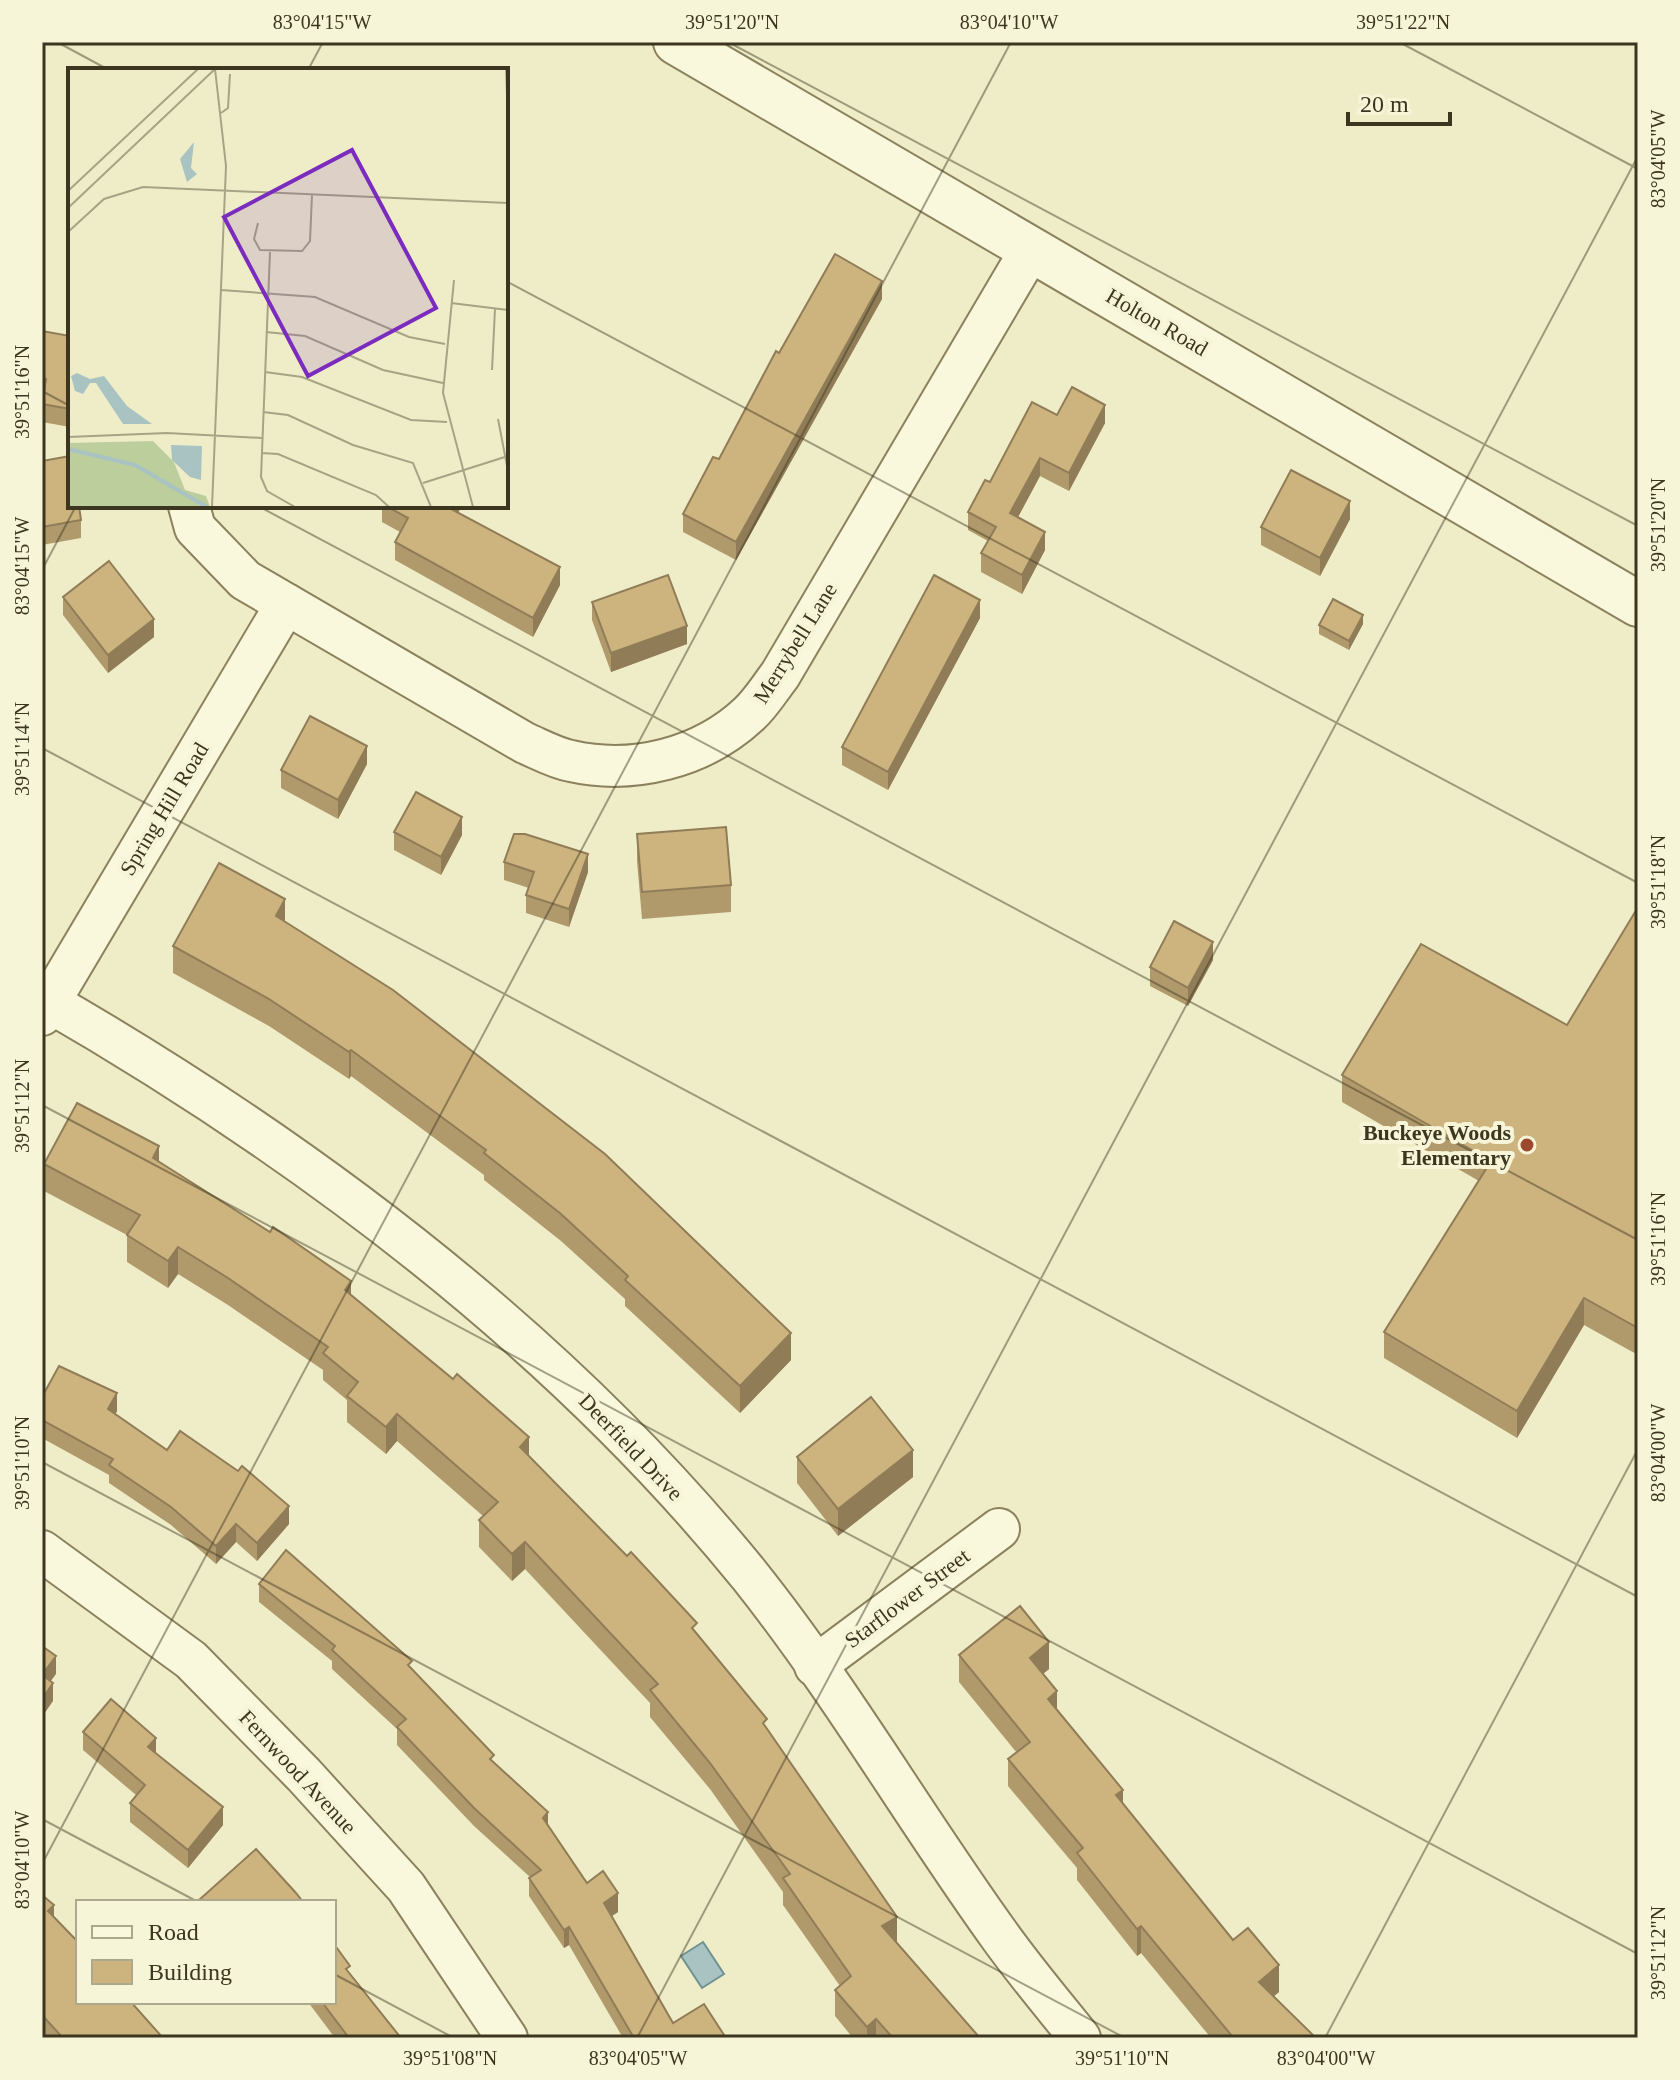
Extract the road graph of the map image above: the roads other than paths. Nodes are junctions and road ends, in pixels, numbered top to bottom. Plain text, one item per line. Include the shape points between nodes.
1 (676, 42) edge
2 (1031, 249) junction
3 (190, 508) edge
4 (286, 604) junction
5 (1638, 604) edge
6 (44, 1005) edge
7 (999, 1529) dead end
8 (42, 1551) edge
9 (815, 1666) junction
10 (507, 2038) edge
11 (1080, 2038) edge

1 - 2 street, Holton Road
2 - 4 street, Merrybell Lane via 780,675 750,714 710,742 643,764 617,767 569,761 525,743
2 - 5 street, Holton Road
3 - 4 street, Merrybell Lane via 195,528 245,580
4 - 6 street, Spring Hill Road
6 - 9 street, Deerfield Drive via 219,1106 317,1174 502,1319 655,1469 750,1577
7 - 9 street, Starflower Street
8 - 10 street, Fernwood Avenue via 191,1660 304,1775 406,1887
9 - 11 street, Deerfield Drive via 997,1933

